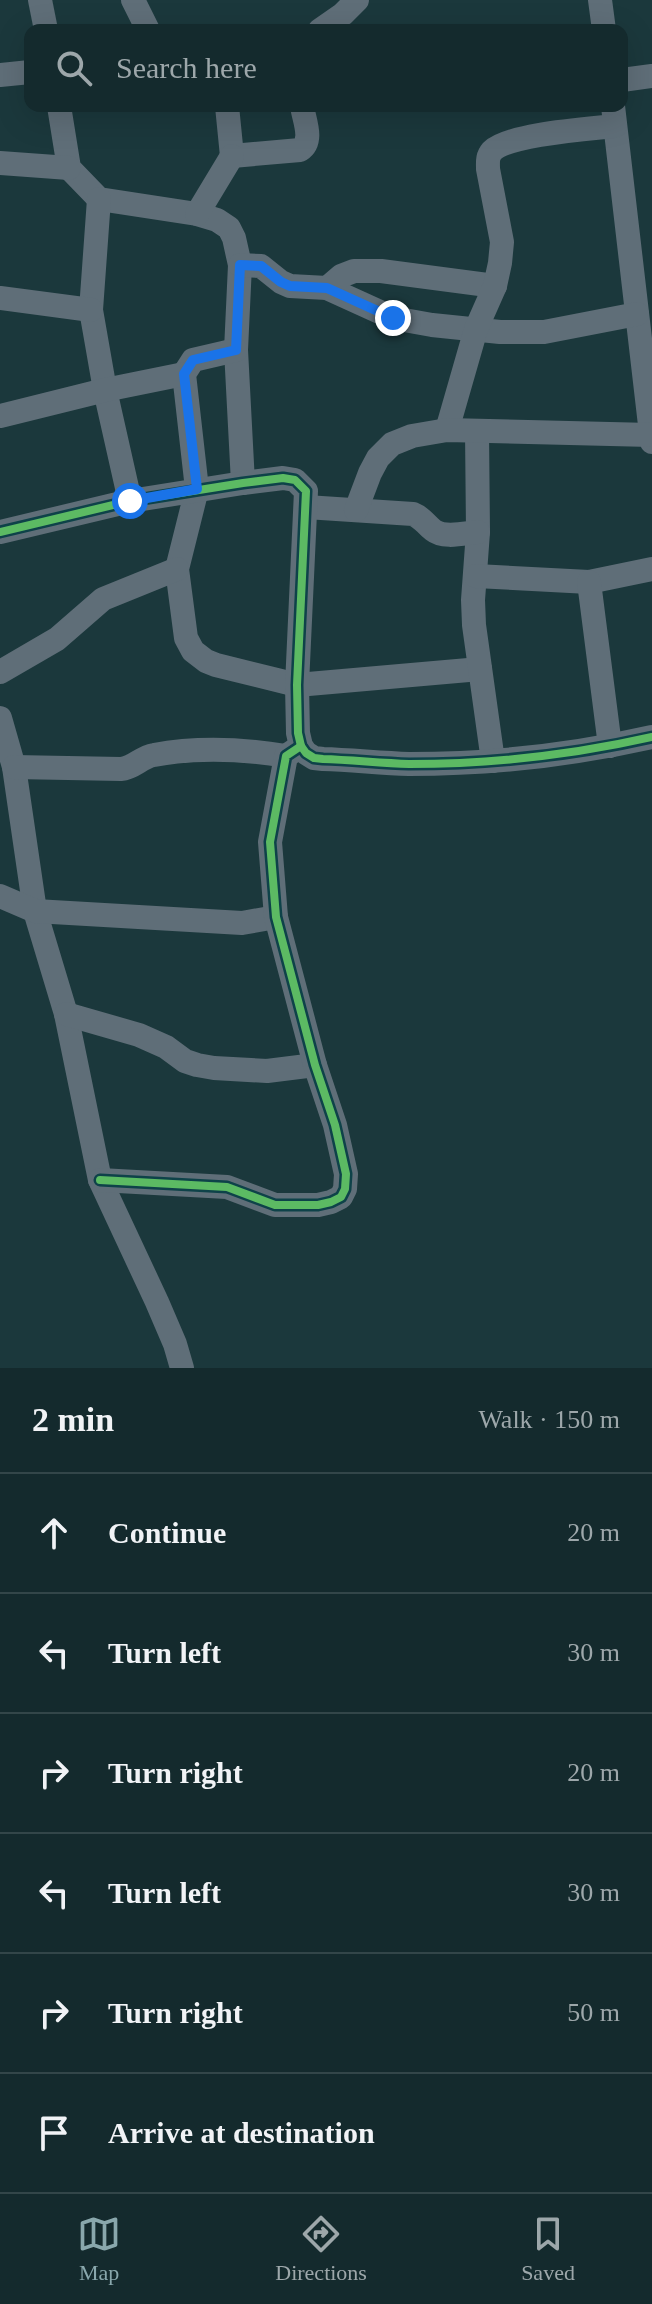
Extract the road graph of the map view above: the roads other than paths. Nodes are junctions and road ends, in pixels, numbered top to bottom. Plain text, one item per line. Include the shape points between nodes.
1 (40, 0) edge
2 (133, 0) edge
3 (357, 0) edge
4 (600, 0) edge
5 (45, 24) edge
6 (145, 24) edge
7 (329, 24) edge
8 (603, 24) edge
9 (24, 73) edge
10 (0, 75) edge
11 (652, 76) edge
12 (628, 79) edge
13 (60, 112) edge
14 (228, 112) edge
15 (303, 112) edge
16 (614, 116) edge
17 (232, 156) junction
18 (0, 163) edge
19 (69, 168) junction
20 (99, 199) junction
21 (197, 214) junction
22 (640, 240) edge
23 (240, 265) junction
24 (495, 286) junction
25 (327, 288) junction
26 (0, 298) edge
27 (91, 310) junction
28 (637, 314) junction
29 (476, 329) junction
30 (236, 350) junction
31 (184, 374) junction
32 (105, 390) junction
33 (0, 416) edge
34 (447, 430) junction
35 (477, 431) junction
36 (651, 435) edge
37 (652, 442) edge
38 (243, 483) junction
39 (197, 489) junction
40 (130, 501) junction
41 (306, 507) junction
42 (356, 510) junction
43 (0, 532) edge
44 (478, 532) junction
45 (177, 569) junction
46 (652, 569) edge
47 (476, 576) junction
48 (589, 582) junction
49 (480, 669) junction
50 (0, 672) edge
51 (297, 685) junction
52 (0, 718) edge
53 (652, 737) edge
54 (610, 746) junction
55 (294, 751) junction
56 (493, 761) junction
57 (14, 767) junction
58 (0, 896) edge
59 (35, 911) junction
60 (276, 917) junction
61 (66, 1014) junction
62 (315, 1065) junction
63 (100, 1180) junction
64 (182, 1368) edge

1 - 5 street
2 - 6 street
3 - 7 street
4 - 8 street
9 - 10 street
11 - 12 street
13 - 19 street
14 - 17 street
15 - 17 street via 308,141 303,149
16 - 22 street
16 - 24 street via 507,143 491,152 488,169 502,242
17 - 21 street
18 - 19 street
19 - 20 street
20 - 21 street
20 - 27 street
21 - 23 street via 229,228
22 - 28 street
23 - 25 street via 261,266 290,286
23 - 30 street
24 - 25 street via 354,271
24 - 29 street
25 - 29 street via 393,318
26 - 27 street
27 - 32 street
28 - 29 street via 544,332
28 - 36 street
29 - 34 street
30 - 31 street via 193,360
30 - 38 street
31 - 32 street
31 - 39 street
32 - 33 street
32 - 40 street
34 - 35 street
34 - 42 street via 392,444 378,458
35 - 36 street
35 - 44 street
36 - 37 street
38 - 39 street
38 - 41 street via 295,480 306,491
39 - 40 street
39 - 45 street
40 - 43 street
41 - 42 street
41 - 51 street
42 - 44 street via 413,514 437,534
44 - 47 street
45 - 50 street via 103,599 57,639
45 - 51 street via 186,638 193,651 216,665
46 - 48 street
47 - 48 street
47 - 49 street via 474,625
48 - 54 street
49 - 51 street
49 - 56 street
51 - 55 street
52 - 57 street
53 - 54 street
54 - 56 street
55 - 56 street via 314,758 408,764
55 - 57 street via 194,750 152,755 129,769
55 - 60 street via 270,842
57 - 59 street
58 - 59 street
59 - 60 street via 242,923
59 - 61 street
60 - 62 street
61 - 62 street via 139,1035 197,1065 267,1071
61 - 63 street
62 - 63 street via 346,1174 341,1197 318,1205 275,1205 227,1187
63 - 64 street

